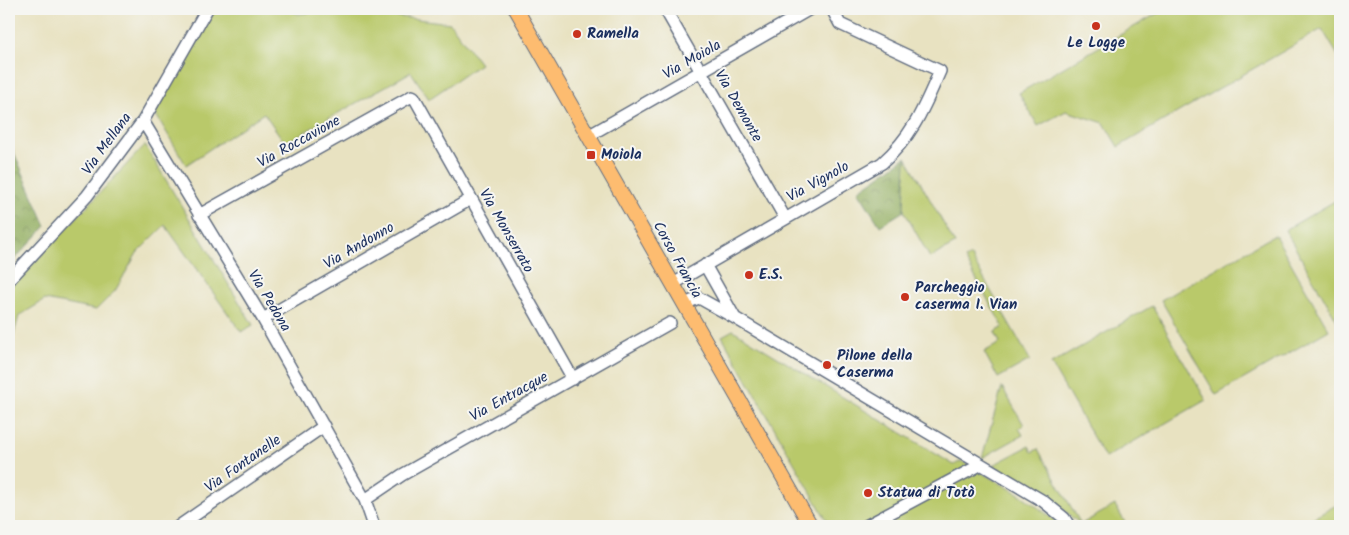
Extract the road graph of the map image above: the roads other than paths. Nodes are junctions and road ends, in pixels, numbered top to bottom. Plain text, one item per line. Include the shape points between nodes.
1 (207, 9) edge
2 (516, 9) edge
3 (665, 9) edge
4 (810, 9) edge
5 (832, 9) edge
6 (701, 72) junction
7 (414, 97) joint
8 (142, 121) junction
9 (588, 136) junction
10 (471, 199) junction
11 (199, 215) junction
12 (785, 218) junction
13 (705, 265) junction
14 (9, 280) edge
15 (673, 284) junction
16 (684, 304) junction
17 (736, 318) junction
18 (263, 319) junction
19 (670, 323) dead end
20 (573, 379) junction
21 (324, 426) junction
22 (980, 465) junction
23 (365, 500) junction
24 (179, 526) edge
25 (374, 526) edge
26 (811, 526) edge
27 (866, 526) edge
28 (1069, 526) edge

1 - 8 street, Via Mellana
2 - 9 main road, Corso Francia
3 - 6 street, Via Demonte
4 - 6 street, Via Moiola
5 - 12 street, Via Vignolo via 840,24 940,71 916,123 898,150 882,163
6 - 9 street, Via Moiola
6 - 12 street, Via Demonte
7 - 10 street, Via Monserrato
7 - 11 street, Via Roccavione
8 - 11 street, Via Pedona
8 - 14 street, Via Mellana via 87,196
9 - 15 main road, Corso Francia
10 - 18 street, Via Andonno
10 - 20 street, Via Monserrato
11 - 18 street, Via Pedona
12 - 13 street, Via Vignolo
13 - 15 street, Via Vignolo
13 - 17 street
15 - 16 main road, Corso Francia
16 - 17 street via 699,298
16 - 26 main road, Corso Francia
17 - 22 street
18 - 21 street, Via Pedona
19 - 20 street, Via Entracque
20 - 23 street, Via Entracque via 402,475
21 - 23 street, Via Pedona
21 - 24 street, Via Fontanelle
22 - 27 street
22 - 28 street via 1043,501
23 - 25 street, Via Pedona

